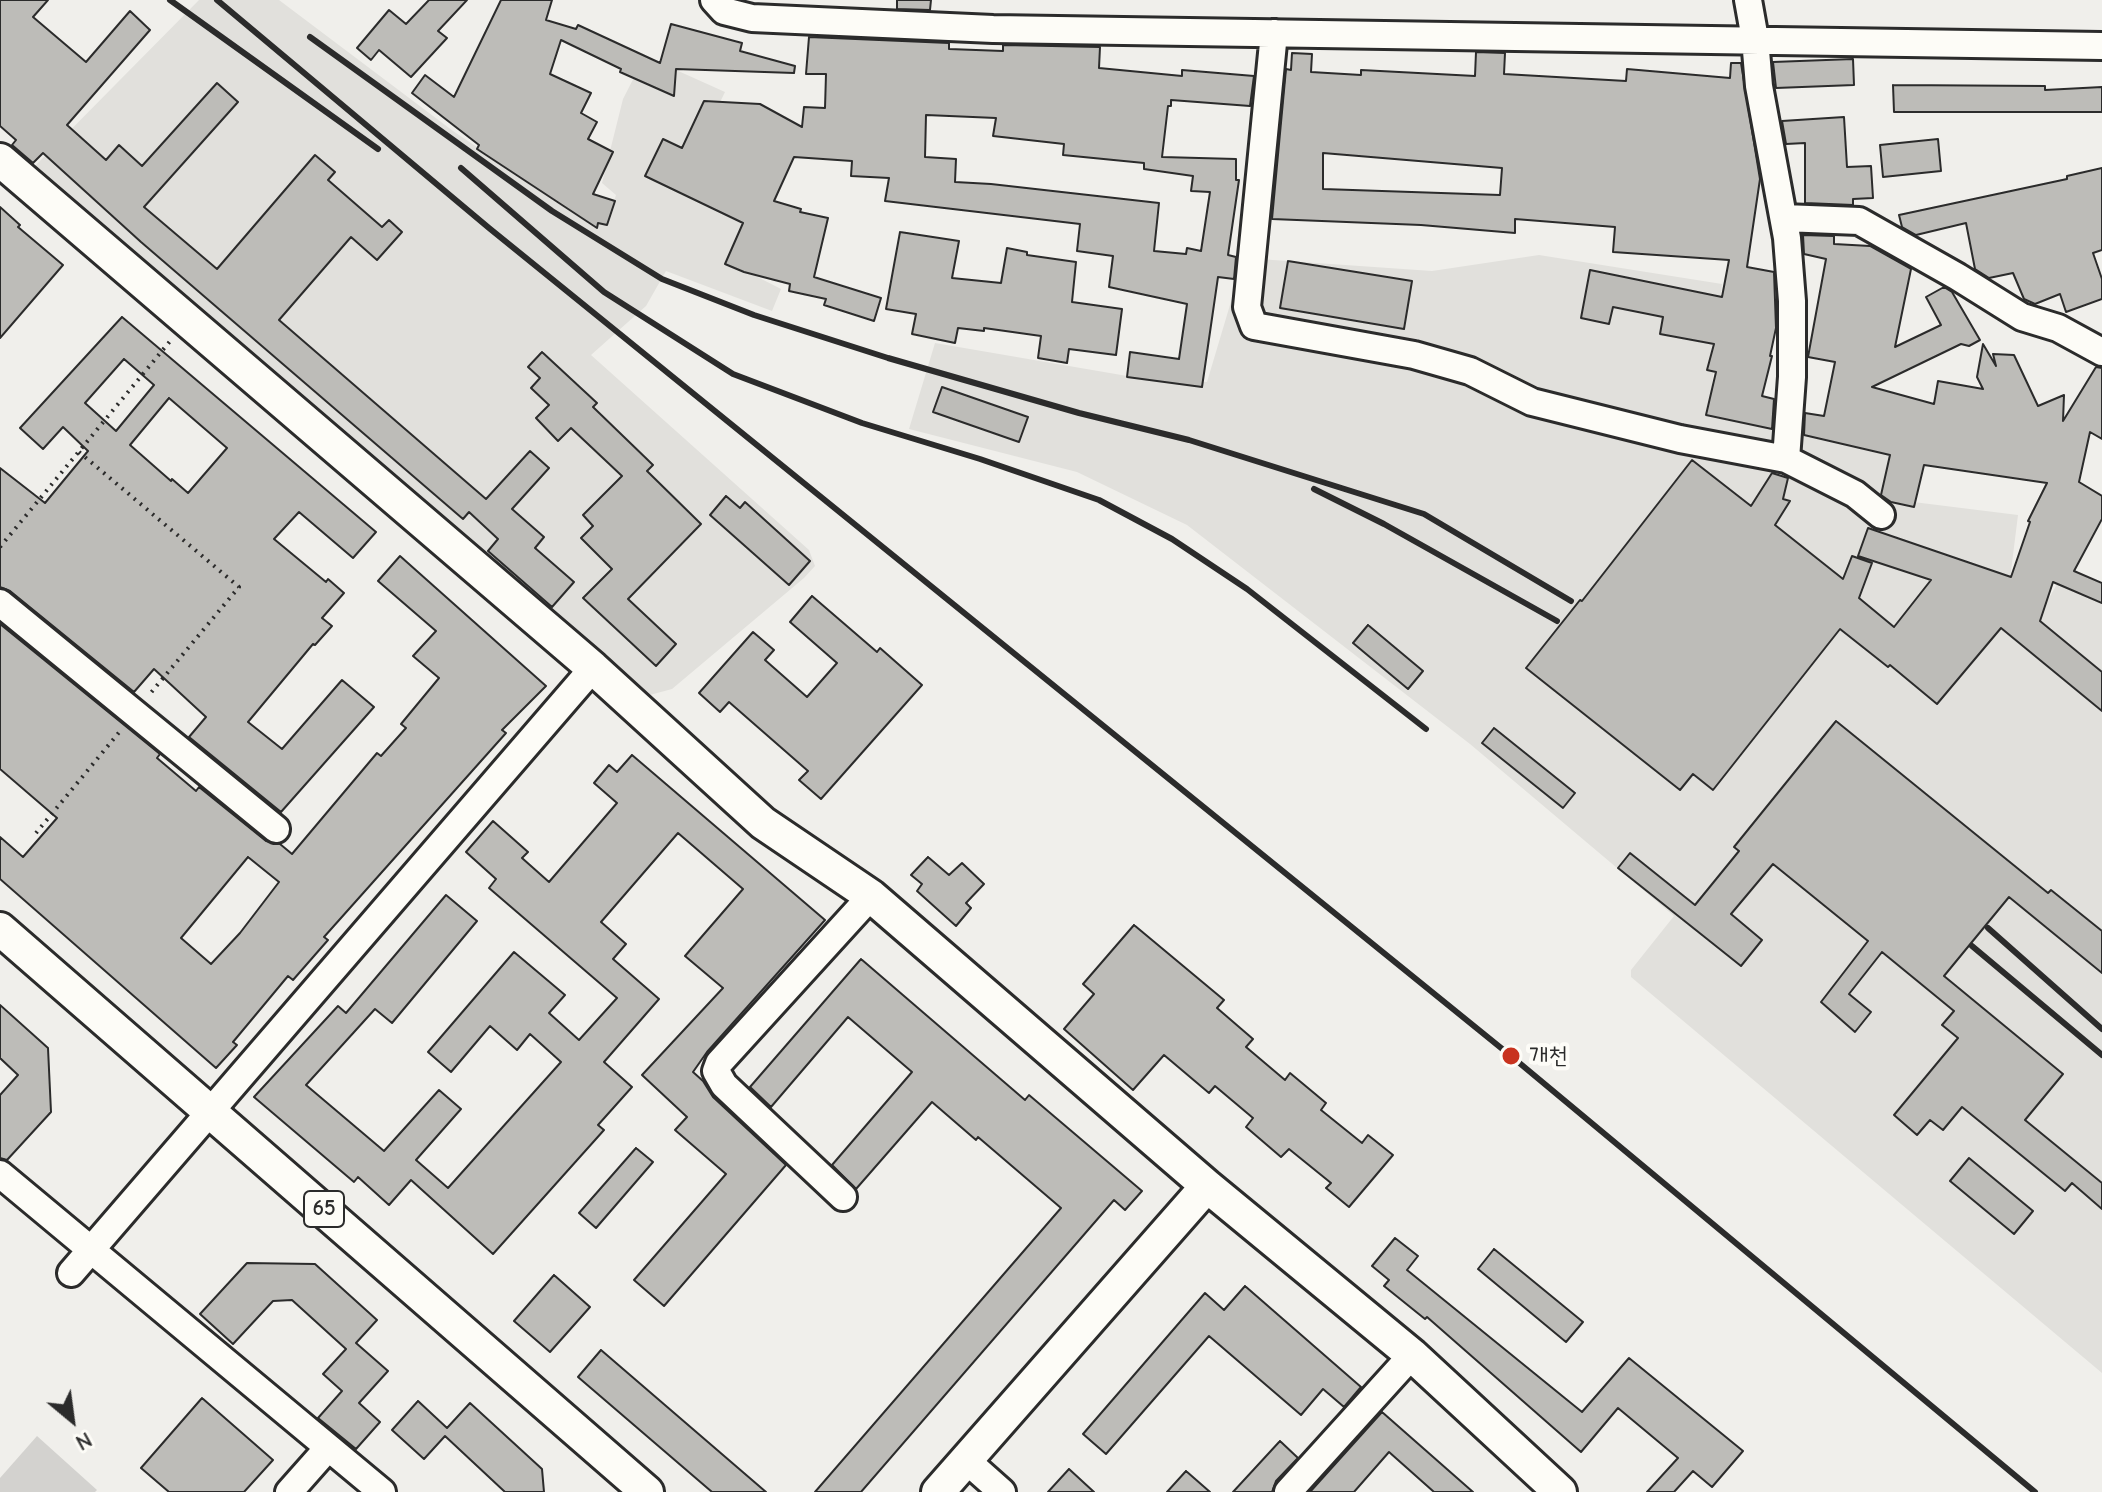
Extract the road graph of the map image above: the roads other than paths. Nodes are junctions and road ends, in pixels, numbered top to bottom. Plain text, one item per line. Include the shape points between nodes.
1 (714, 0) edge
2 (1748, 0) edge
3 (1274, 33) junction
4 (1755, 39) junction
5 (2102, 46) edge
6 (0, 160) edge
7 (1784, 218) junction
8 (2102, 352) edge
9 (1786, 459) junction
10 (1881, 515) dead end
11 (0, 603) edge
12 (593, 668) junction
13 (276, 829) dead end
14 (871, 896) junction
15 (0, 929) edge
16 (210, 1109) junction
17 (0, 1174) edge
18 (1207, 1186) junction
19 (843, 1197) dead end
20 (92, 1249) junction
21 (71, 1273) dead end
22 (1412, 1355) junction
23 (328, 1448) junction
24 (966, 1460) junction
25 (289, 1492) edge
26 (382, 1492) edge
27 (647, 1492) edge
28 (938, 1492) edge
29 (1002, 1492) edge
30 (1288, 1492) edge
31 (1560, 1492) edge

1 - 3 street via 724,11 752,18 993,29
2 - 4 street
3 - 4 street
3 - 9 street via 1247,307 1254,326 1414,355 1470,371 1532,402
4 - 5 street
4 - 7 street
6 - 12 main road
7 - 8 street via 1859,221 2022,317 2058,328
7 - 9 street via 1792,301
9 - 10 street via 1855,494
11 - 13 street
12 - 14 main road via 763,823
12 - 16 street
14 - 18 main road
14 - 19 street via 716,1071 724,1085
15 - 16 main road, 65
16 - 20 street
16 - 27 main road, 65
17 - 20 street
18 - 22 main road
18 - 24 main road
20 - 21 street
20 - 23 street
22 - 30 street
22 - 31 main road
23 - 25 street
23 - 26 street
24 - 28 main road
24 - 29 street

